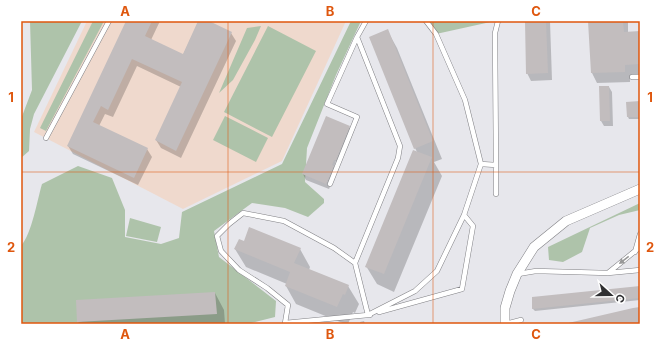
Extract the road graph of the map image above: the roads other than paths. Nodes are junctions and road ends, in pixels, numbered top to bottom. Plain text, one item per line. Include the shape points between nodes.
1 (110, 21) edge
2 (366, 21) edge
3 (426, 21) edge
4 (498, 21) edge
5 (357, 37) junction
6 (632, 77) dead end
7 (640, 77) edge
8 (46, 138) dead end
9 (480, 164) junction
10 (496, 164) junction
11 (330, 184) dead end
12 (640, 189) edge
13 (496, 194) dead end
14 (464, 215) junction
15 (640, 234) edge
16 (640, 247) edge
17 (635, 252) junction
18 (355, 263) junction
19 (640, 270) edge
20 (608, 273) junction
21 (517, 274) junction
22 (368, 315) junction
23 (521, 320) dead end
24 (285, 323) edge
25 (279, 324) edge
26 (505, 324) edge

1 - 8 lane
2 - 5 lane
3 - 9 lane via 436,34 465,100
4 - 10 lane via 495,33
5 - 11 lane via 326,104 357,117
5 - 18 lane via 400,146 398,158
6 - 7 lane
9 - 10 lane
9 - 14 lane
10 - 13 lane
12 - 21 street via 566,221 534,247
14 - 22 lane via 437,271 415,291
14 - 22 lane via 473,226 462,289
15 - 17 lane
16 - 17 lane
17 -> 20 lane
18 - 22 lane
18 - 24 lane via 334,248 284,221 244,214 229,224 217,236 221,251 239,270 288,305
19 - 20 lane
20 - 21 lane via 536,271
21 - 26 street via 505,308
22 - 24 lane
23 - 26 lane
24 - 25 lane

